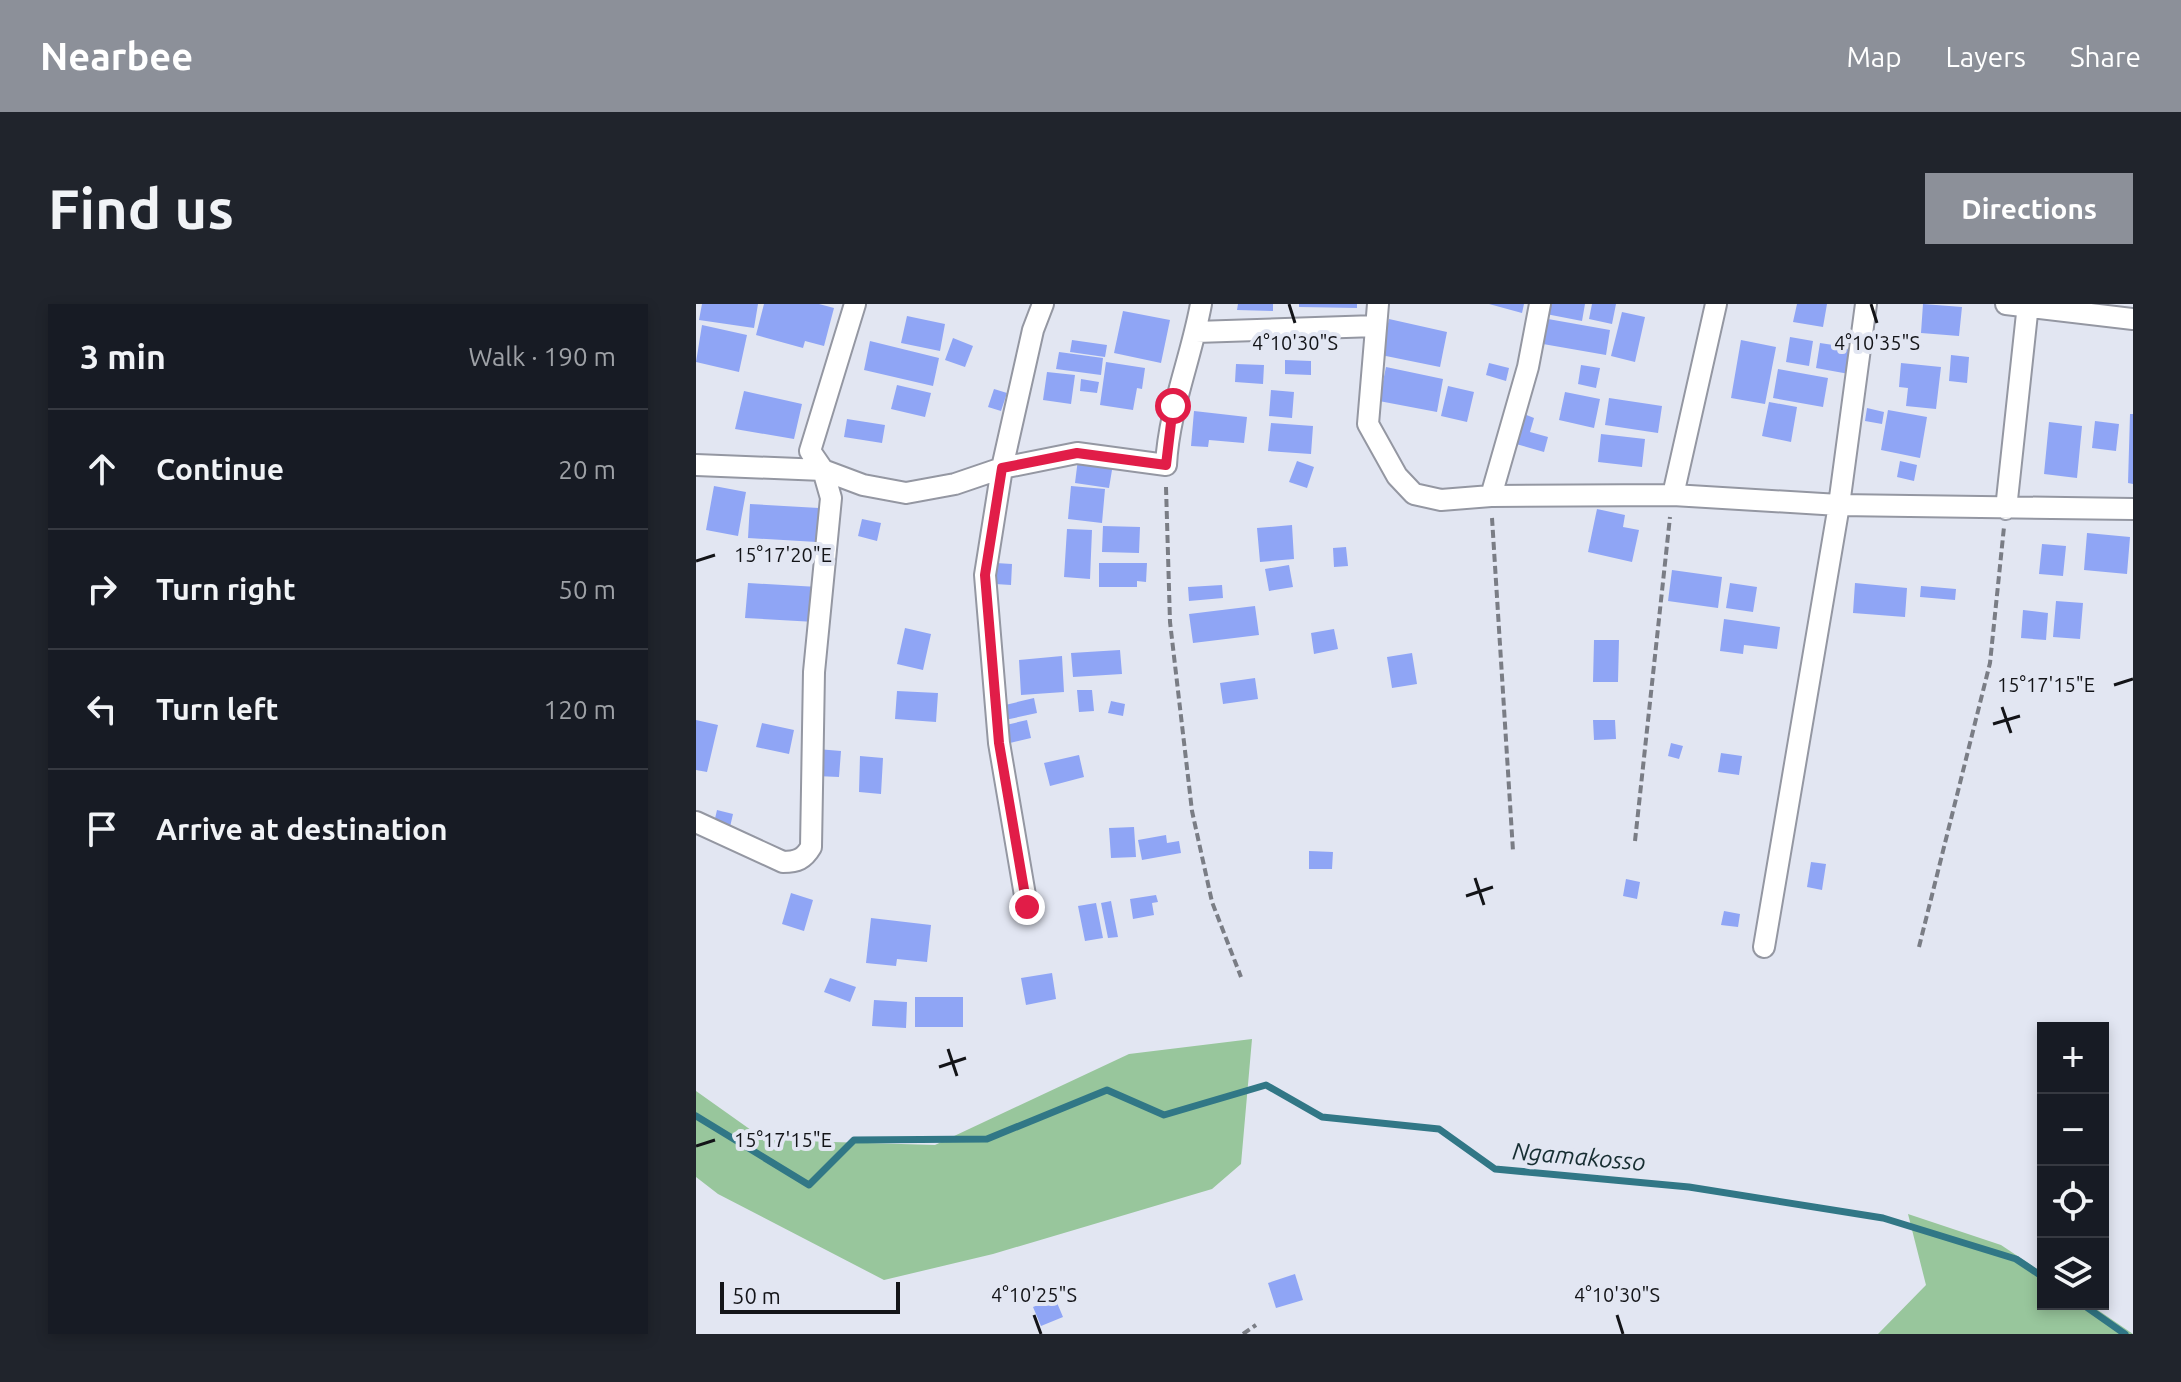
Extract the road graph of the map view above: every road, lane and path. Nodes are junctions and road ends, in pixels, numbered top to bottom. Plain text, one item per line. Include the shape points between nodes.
1 (855, 304) edge
2 (1043, 304) edge
3 (1201, 304) edge
4 (1378, 304) edge
5 (1540, 304) edge
6 (1716, 304) edge
7 (1866, 304) edge
8 (2006, 304) edge
9 (2028, 306) edge
10 (2133, 319) edge
11 (1376, 326) junction
12 (1196, 332) junction
13 (696, 465) edge
14 (1166, 465) junction
15 (1002, 468) junction
16 (823, 470) junction
17 (1673, 495) junction
18 (1491, 496) junction
19 (1839, 505) junction
20 (2006, 509) junction
21 (2133, 509) edge
22 (696, 822) edge
23 (1635, 841) dead end
24 (1513, 851) dead end
25 (1027, 907) dead end
26 (1764, 947) dead end
27 (1919, 947) dead end
28 (1241, 977) dead end
29 (1256, 1325) dead end
30 (1243, 1334) edge

1 - 16 street via 810,451
2 - 15 street
3 - 12 street
4 - 11 street
5 - 18 street
6 - 17 street
7 - 19 street
8 - 9 street
9 - 10 street
9 - 20 street
11 - 12 street
11 - 18 street via 1368,424 1397,476 1414,494 1441,500
12 - 14 street via 1173,406
13 - 16 street
14 - 15 street via 1077,453
14 - 28 path via 1170,622 1192,811 1212,902
15 - 16 street via 906,493
15 - 25 street via 985,575 999,743
16 - 22 street via 831,498 814,672 811,847 805,857 783,862
17 - 18 street
17 - 19 street
17 - 23 path
18 - 24 path
19 - 20 street
19 - 26 street
20 - 21 street
20 - 27 path via 1990,663
29 - 30 path

